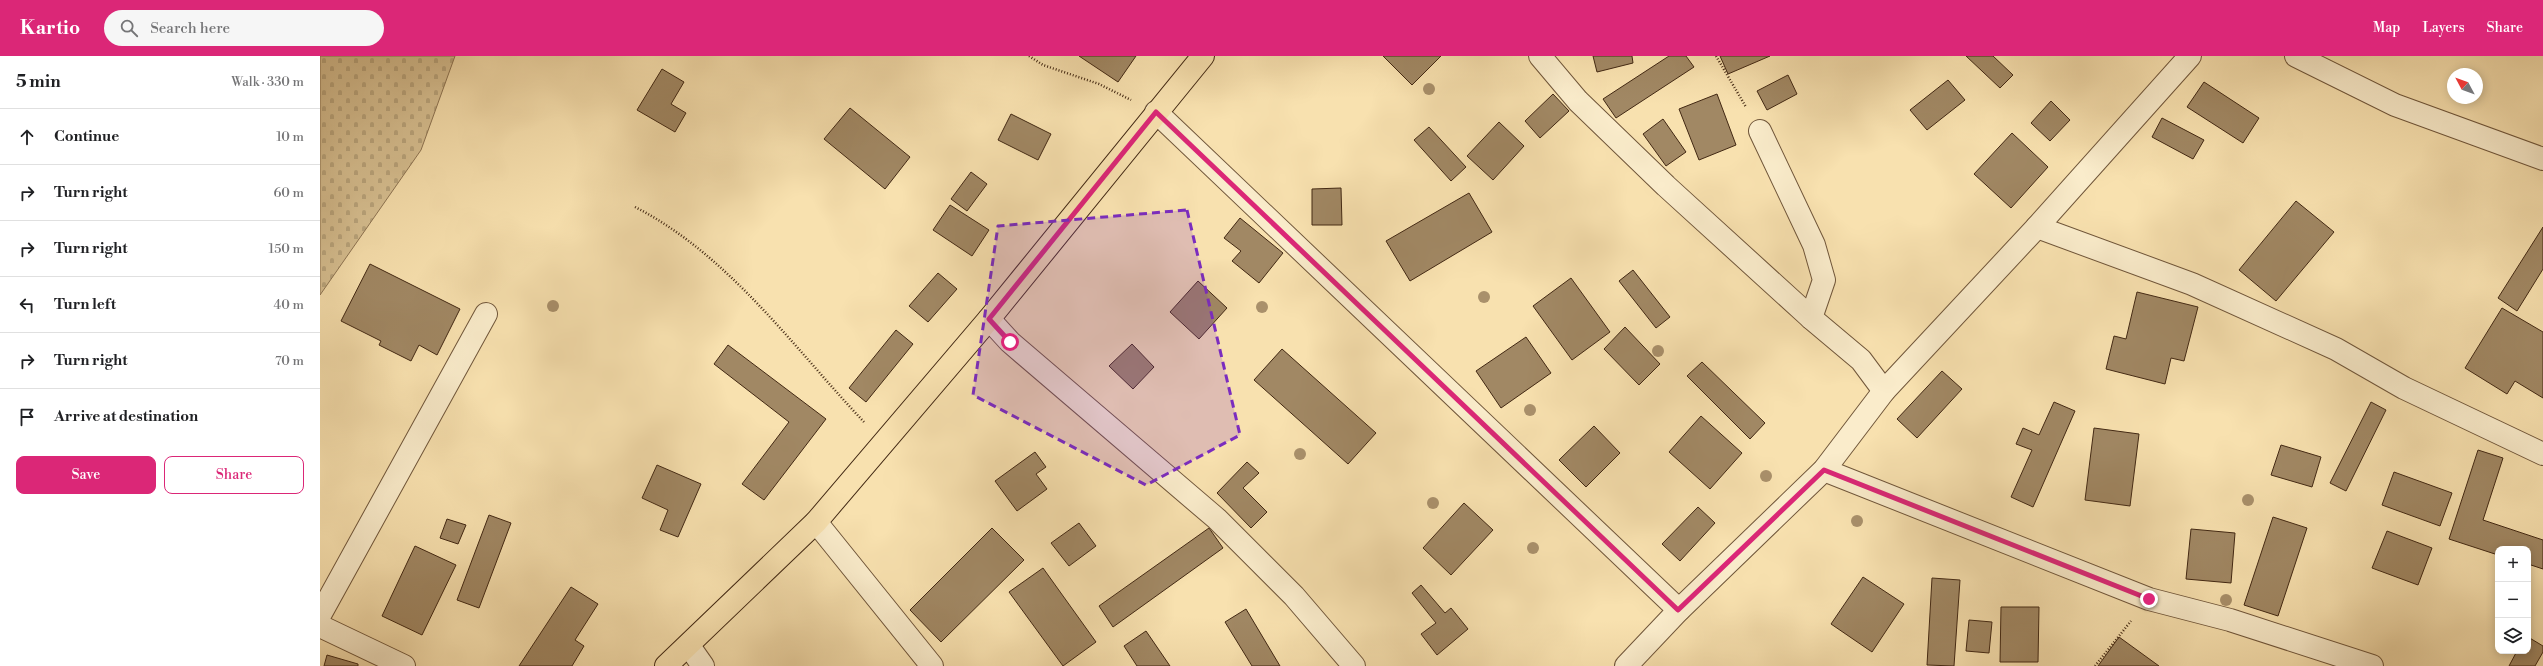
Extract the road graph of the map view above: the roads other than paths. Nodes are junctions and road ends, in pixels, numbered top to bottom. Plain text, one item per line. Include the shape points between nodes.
1 (1203, 56) edge
2 (1540, 56) edge
3 (2190, 56) edge
4 (2296, 56) edge
5 (1156, 112) junction
6 (1760, 131) road end
7 (2543, 159) edge
8 (2038, 227) junction
9 (486, 314) dead end
10 (1811, 318) junction
11 (989, 319) junction
12 (1884, 391) junction
13 (2543, 454) edge
14 (1824, 470) junction
15 (816, 522) junction
16 (1678, 610) junction
17 (320, 615) edge
18 (320, 626) edge
19 (689, 646) junction
20 (404, 666) edge
21 (666, 666) edge
22 (703, 666) edge
23 (932, 666) edge
24 (1354, 666) edge
25 (1626, 666) edge
26 (2372, 666) edge

1 - 5 main road
2 - 10 street via 1578,101 1666,186
3 - 8 street
4 - 7 street via 2395,105
5 - 11 main road
5 - 16 street
6 - 10 street via 1814,245 1824,280
8 - 12 street
8 - 13 street via 2192,284 2336,348 2404,388
9 - 17 street
10 - 12 street via 1861,360
11 - 15 main road
11 - 24 street via 1016,347 1217,519 1294,596
12 - 14 street
14 - 16 street
14 - 26 street via 2149,599 2230,620
15 - 19 main road
15 - 23 street
16 - 25 street
18 - 20 street
19 - 21 main road
19 - 22 street

